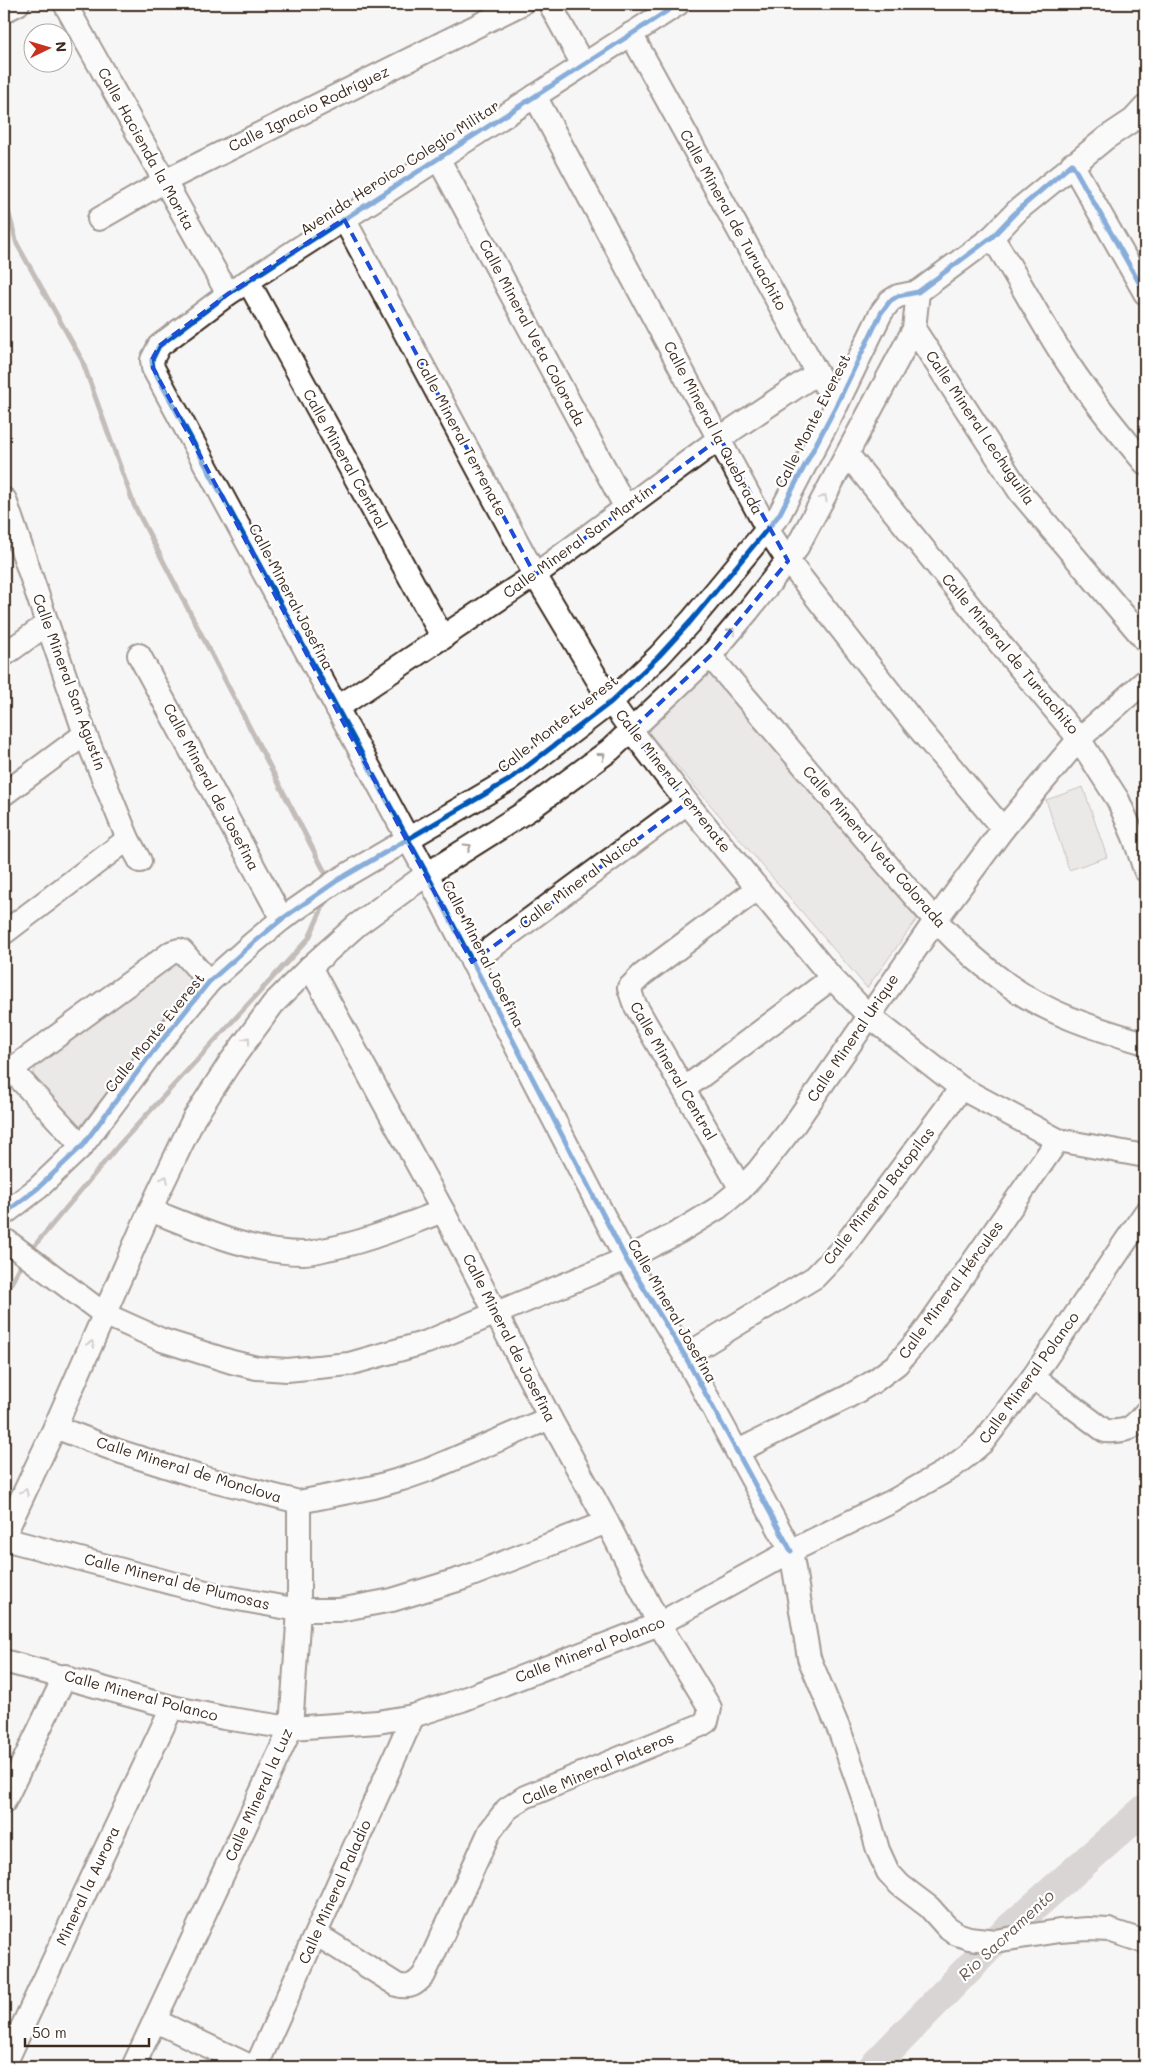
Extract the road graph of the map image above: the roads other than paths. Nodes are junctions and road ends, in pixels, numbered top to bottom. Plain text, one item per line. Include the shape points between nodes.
1 (18, 4) edge
2 (65, 4) edge
3 (520, 4) edge
4 (550, 4) edge
5 (678, 4) edge
6 (4, 11) edge
7 (631, 34) junction
8 (583, 65) junction
9 (535, 96) junction
10 (1145, 107) edge
11 (438, 158) junction
12 (1072, 164) junction
13 (164, 181) junction
14 (99, 218) dead end
15 (344, 219) junction
16 (992, 237) junction
17 (248, 281) junction
18 (918, 292) junction
19 (1145, 293) edge
20 (228, 294) junction
21 (914, 329) junction
22 (153, 368) joint
23 (818, 373) junction
24 (837, 404) junction
25 (720, 438) junction
26 (848, 455) junction
27 (1145, 463) edge
28 (5, 500) dead end
29 (626, 508) junction
30 (767, 529) junction
31 (9, 530) edge
32 (788, 561) junction
33 (535, 575) junction
34 (47, 624) junction
35 (443, 638) junction
36 (1145, 640) edge
37 (4, 655) edge
38 (139, 656) dead end
39 (710, 656) junction
40 (1145, 681) edge
41 (611, 702) junction
42 (338, 708) junction
43 (631, 730) junction
44 (85, 734) junction
45 (1079, 739) junction
46 (4, 794) edge
47 (686, 802) junction
48 (1003, 829) junction
49 (128, 838) junction
50 (408, 839) junction
51 (140, 861) dead end
52 (1145, 870) edge
53 (427, 874) junction
54 (757, 890) junction
55 (282, 919) junction
56 (934, 921) junction
57 (4, 934) edge
58 (472, 962) junction
59 (310, 967) junction
60 (832, 978) junction
61 (209, 982) junction
62 (868, 1015) junction
63 (1145, 1043) edge
64 (961, 1088) junction
65 (684, 1089) junction
66 (1058, 1140) junction
67 (82, 1146) junction
68 (1145, 1156) edge
69 (741, 1189) junction
70 (150, 1210) junction
71 (443, 1211) junction
72 (1145, 1213) edge
73 (4, 1214) edge
74 (19, 1250) edge
75 (626, 1259) junction
76 (496, 1313) junction
77 (104, 1314) junction
78 (685, 1356) junction
79 (1033, 1377) junction
80 (1145, 1413) edge
81 (550, 1418) junction
82 (55, 1427) junction
83 (738, 1451) junction
84 (299, 1502) junction
85 (607, 1522) junction
86 (4, 1538) edge
87 (792, 1551) junction
88 (299, 1610) junction
89 (659, 1624) junction
90 (4, 1661) edge
91 (65, 1676) junction
92 (172, 1707) junction
93 (710, 1708) joint
94 (413, 1716) junction
95 (291, 1728) junction
96 (4, 1802) edge
97 (316, 1934) junction
98 (1145, 1942) edge
99 (156, 2021) junction
100 (4, 2066) edge
101 (134, 2067) edge
102 (252, 2067) edge
103 (256, 2067) edge

1 - 6 street
2 - 13 street, Calle Hacienda la Morita
3 - 13 street, Calle Ignacio Rodríguez
4 - 8 street
5 - 7 street, Avenida Heroico Colegio Militar
7 - 8 street, Avenida Heroico Colegio Militar
7 - 23 street, Calle Mineral de Turuachito
8 - 9 street, Avenida Heroico Colegio Militar
9 - 11 street, Avenida Heroico Colegio Militar
9 - 25 street, Calle Mineral la Quebrada
10 - 12 street, Calle Monte Everest via 1133,120
11 - 15 street, Avenida Heroico Colegio Militar
11 - 29 street, Calle Mineral Veta Colorada
12 - 16 street, Calle Monte Everest
12 - 19 street
13 - 14 street, Calle Ignacio Rodríguez
13 - 20 street, Calle Hacienda la Morita
15 - 17 street, Avenida Heroico Colegio Militar
15 - 33 street, Calle Mineral Terrenate
16 - 18 street, Calle Monte Everest
16 - 27 street via 1061,352 1097,404
17 - 20 street, Avenida Heroico Colegio Militar
17 - 35 street, Calle Mineral Central
18 - 21 street
18 - 24 street, Calle Monte Everest via 898,296 881,313
20 - 22 street, Avenida Heroico Colegio Militar via 159,346 152,360
21 - 26 street
21 - 36 street, Calle Mineral Lechuguilla via 1020,492
22 - 42 street, Calle Mineral Josefina
23 - 24 street, Calle Mineral de Turuachito
23 - 25 street, Calle Mineral San Martín
24 - 30 street, Calle Monte Everest via 778,515
25 - 29 street, Calle Mineral San Martín
25 - 30 street, Calle Mineral la Quebrada
32 -> 26 street
26 - 45 street, Calle Mineral de Turuachito
28 - 31 street, Calle Mineral San Agustín
29 - 33 street, Calle Mineral San Martín
30 - 32 street, Calle Mineral la Quebrada
30 - 41 street, Calle Monte Everest via 659,656
31 - 34 street, Calle Mineral San Agustín
39 -> 32 street
32 - 48 street, Calle Mineral la Quebrada via 915,724
33 - 35 street, Calle Mineral San Martín
33 - 41 street, Calle Mineral Terrenate
34 - 37 street
34 - 44 street, Calle Mineral San Agustín
35 - 42 street, Calle Mineral San Martín
38 - 55 street, Calle Mineral de Josefina
39 - 43 street
39 - 56 street, Calle Mineral Veta Colorada
40 - 45 street, Calle Mineral Urique
41 - 43 street, Calle Mineral Terrenate
41 - 50 street, Calle Monte Everest via 509,780
42 - 50 street, Calle Mineral Josefina
43 - 47 street, Calle Mineral Terrenate
53 -> 43 street via 530,809 610,750
44 - 46 street
44 - 49 street, Calle Mineral San Agustín
45 - 48 street, Calle Mineral Urique
45 - 52 street, Calle Mineral de Turuachito via 1118,800
47 - 54 street, Calle Mineral Terrenate
47 - 58 street, Calle Mineral Naica
48 - 56 street, Calle Mineral Urique
49 - 51 street, Calle Mineral San Agustín
49 - 57 street
50 - 53 street, Calle Mineral Josefina
50 - 55 street, Calle Monte Everest via 330,885
53 - 58 street, Calle Mineral Josefina
53 - 59 street via 357,925
54 - 60 street, Calle Mineral Terrenate
54 - 65 street, Calle Mineral Central via 629,988
55 - 61 street, Calle Monte Everest
56 - 62 street, Calle Mineral Urique
56 - 63 street, Calle Mineral Veta Colorada via 982,965 1034,1001 1082,1024
58 - 75 street, Calle Mineral Josefina
70 -> 59 street via 194,1118 229,1064 273,1004
59 - 71 street, Calle Mineral de Josefina
60 - 62 street, Calle Mineral Terrenate
60 - 65 street
61 - 67 street, Calle Monte Everest
61 - 67 street via 179,950 172,952 14,1068 20,1081
62 - 64 street, Calle Mineral Terrenate
62 - 69 street, Calle Mineral Urique via 794,1126
64 - 66 street, Calle Mineral Terrenate
64 - 78 street, Calle Mineral Batopilas via 841,1250 815,1277
65 - 69 street, Calle Mineral Central
66 - 68 street, Calle Mineral Terrenate
66 - 83 street, Calle Mineral Hércules via 928,1326 897,1364 849,1396
67 - 73 street, Calle Monte Everest via 38,1188
69 - 75 street, Calle Mineral Urique via 710,1213
70 - 71 street via 221,1238 272,1250 305,1253 367,1240
70 - 77 street
71 - 76 street, Calle Mineral de Josefina
72 - 79 street, Calle Mineral Polanco
74 - 77 street, Calle Mineral Urique
75 - 76 street, Calle Mineral Urique
75 - 78 street, Calle Mineral Josefina
76 - 77 street, Calle Mineral Urique via 427,1342 371,1358 349,1364 287,1370 232,1362 162,1340
76 - 81 street, Calle Mineral de Josefina
82 -> 77 street
78 - 83 street, Calle Mineral Josefina
79 - 80 street via 1105,1432 1134,1426
79 - 87 street, Calle Mineral Polanco via 983,1442 951,1468
81 - 84 street, Calle Mineral de Monclova via 402,1479
81 - 85 street, Calle Mineral de Josefina
82 - 84 street, Calle Mineral de Monclova via 197,1476
86 -> 82 street
83 - 87 street, Calle Mineral Josefina
84 - 88 street, Calle Mineral la Luz
85 - 88 street, Calle Mineral de Plumosas via 464,1578 392,1600 339,1610
85 - 89 street, Calle Mineral de Josefina
86 - 88 street, Calle Mineral de Plumosas via 220,1596
87 - 89 street, Calle Mineral Polanco
87 - 98 street, Calle Mineral Josefina via 809,1658 840,1732 888,1872 946,1926 969,1938 995,1941 1058,1931 1109,1930
88 - 95 street, Calle Mineral la Luz
89 - 93 street, Calle Mineral de Josefina
89 - 94 street, Calle Mineral Polanco
90 - 91 street, Calle Mineral Polanco
91 - 92 street, Calle Mineral Polanco
91 - 96 street
92 - 95 street, Calle Mineral Polanco
92 - 100 street, Mineral la Aurora
93 - 97 street, Calle Mineral Plateros via 707,1721 701,1725 526,1797 507,1809 490,1831 424,1975 416,1984 408,1987 392,1982
94 - 95 street, Calle Mineral Polanco via 378,1722
94 - 97 street, Calle Mineral Paladio
95 - 99 street, Calle Mineral la Luz
97 - 103 street, Calle Mineral Paladio
99 - 101 street, Calle Mineral la Luz
99 - 102 street

